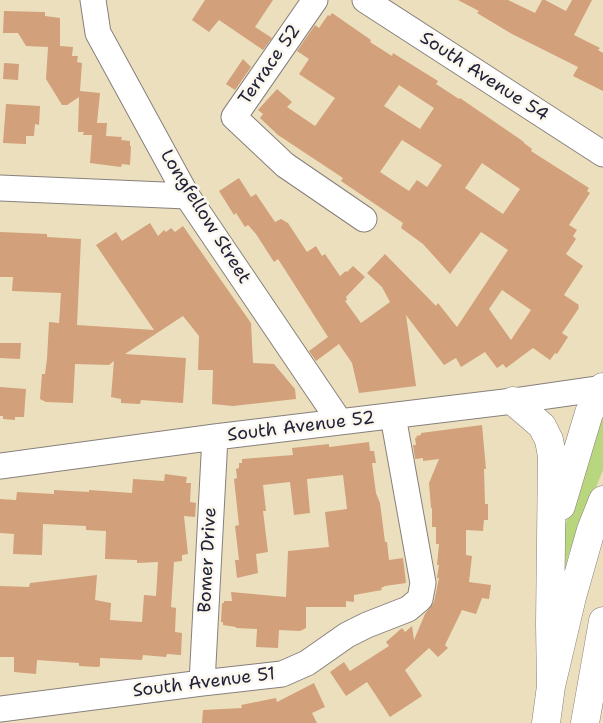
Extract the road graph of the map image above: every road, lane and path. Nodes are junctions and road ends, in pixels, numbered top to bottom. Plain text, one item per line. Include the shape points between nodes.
1 (93, 0) edge
2 (315, 0) edge
3 (366, 0) edge
4 (603, 154) edge
5 (0, 188) edge
6 (187, 196) junction
7 (364, 219) dead end
8 (603, 369) edge
9 (603, 388) edge
10 (513, 401) junction
11 (394, 416) junction
12 (340, 422) junction
13 (215, 437) junction
14 (0, 466) edge
15 (603, 500) edge
16 (552, 534) junction
17 (602, 633) edge
18 (202, 682) junction
19 (551, 686) junction
20 (0, 709) edge
21 (546, 723) edge
22 (585, 723) edge

1 - 6 street, Longfellow Street via 98,33
2 - 7 street, Terrace 52 via 234,117 284,165
3 - 4 street, South Avenue 54
5 - 6 street
6 - 12 street, Longfellow Street
8 - 9 street
9 - 10 street, South Avenue 52
9 - 16 highway via 589,413
10 - 11 street, South Avenue 52
10 - 16 highway via 542,426 549,440
11 - 12 street, South Avenue 52
11 - 18 street, South Avenue 51 via 423,583 420,599 408,609 367,625 307,663 282,674
12 - 13 street, South Avenue 52
13 - 14 street, South Avenue 52
13 - 18 street, Bomer Drive
15 - 19 highway via 572,597
16 - 19 highway
17 - 22 highway
18 - 20 street, South Avenue 51
19 - 21 highway

